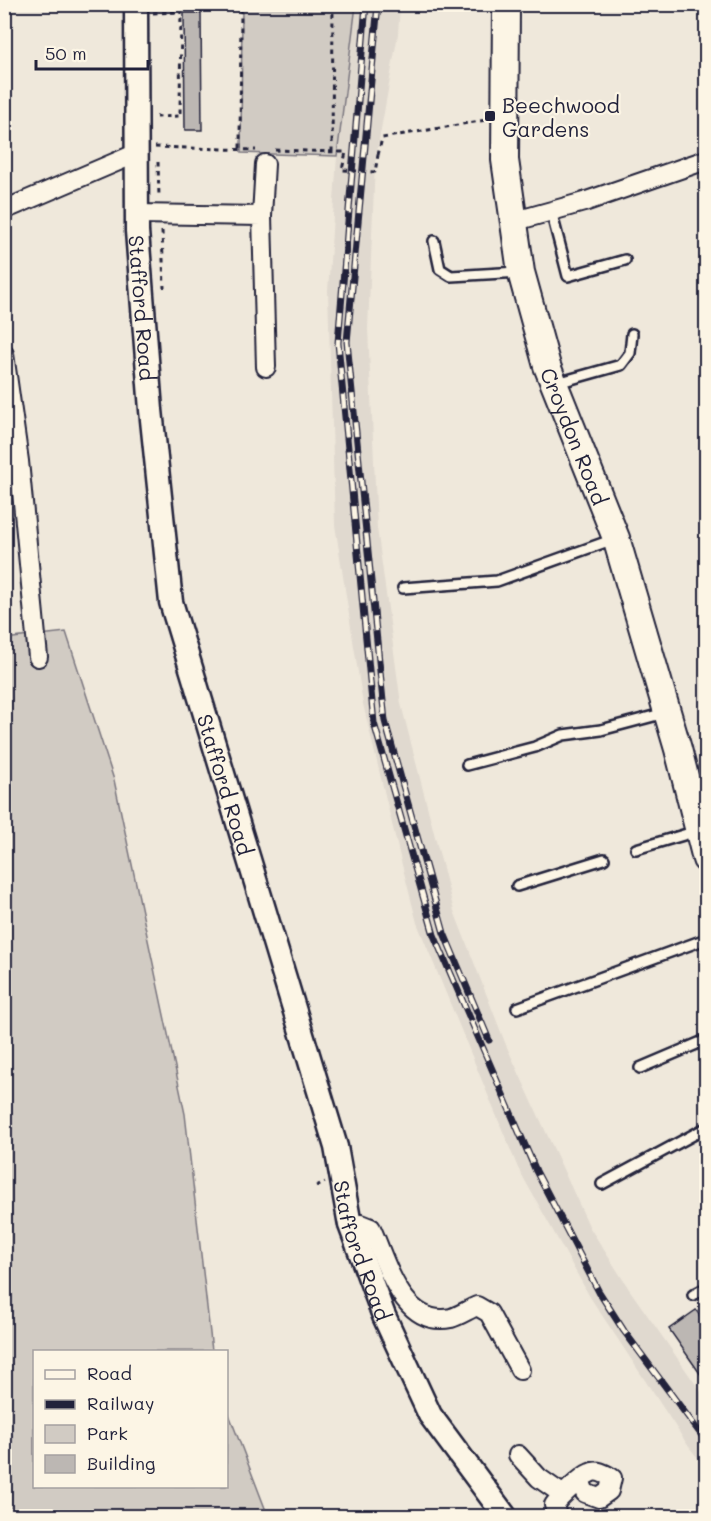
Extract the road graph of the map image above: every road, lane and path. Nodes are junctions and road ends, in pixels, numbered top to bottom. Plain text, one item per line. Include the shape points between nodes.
1 (181, 4) edge
2 (241, 4) edge
3 (333, 4) edge
4 (506, 4) edge
5 (136, 8) edge
6 (181, 12) junction
7 (505, 117) junction
8 (136, 118) junction
9 (177, 147) dead end
10 (240, 148) dead end
11 (332, 152) junction
12 (135, 154) junction
13 (266, 155) junction
14 (706, 160) edge
15 (158, 162) dead end
16 (4, 210) edge
17 (551, 212) junction
18 (159, 214) junction
19 (262, 216) junction
20 (512, 222) junction
21 (137, 223) junction
22 (434, 241) dead end
23 (625, 260) dead end
24 (521, 272) junction
25 (164, 288) dead end
26 (632, 334) dead end
27 (4, 354) edge
28 (266, 367) dead end
29 (554, 384) junction
30 (616, 538) junction
31 (403, 588) dead end
32 (38, 657) dead end
33 (668, 713) junction
34 (467, 765) dead end
35 (699, 831) junction
36 (636, 849) dead end
37 (604, 859) dead end
38 (706, 859) edge
39 (517, 886) dead end
40 (706, 939) edge
41 (517, 1008) dead end
42 (706, 1040) edge
43 (640, 1068) dead end
44 (706, 1128) edge
45 (602, 1184) dead end
46 (350, 1225) junction
47 (706, 1288) edge
48 (693, 1295) dead end
49 (520, 1370) dead end
50 (518, 1455) dead end
51 (581, 1482) dead end
52 (562, 1494) junction
53 (505, 1516) edge
54 (557, 1516) edge

1 - 6 path
2 - 10 path
3 - 11 path
4 - 7 main road, Croydon Road
5 - 6 path
5 - 8 street, Stafford Road
6 - 8 path via 180,116
7 - 11 path, bridge via 382,138 375,172 342,170 346,152
7 - 20 main road, Croydon Road
8 - 12 street, Stafford Road
9 - 13 path
11 - 13 path
12 - 16 street
12 - 21 street, Stafford Road
13 - 19 street
14 - 17 street
15 - 18 path
17 - 20 street
17 - 23 lane via 568,276
18 - 19 street
18 - 21 street
19 - 28 street
20 - 24 main road, Croydon Road
21 - 25 path via 162,230
21 - 46 street, Stafford Road via 171,602 336,1147
22 - 24 lane via 440,269 451,276
24 - 29 main road, Croydon Road
26 - 29 lane via 630,353 621,364
27 - 32 street
29 - 30 main road, Croydon Road
30 - 31 lane via 497,581
30 - 33 main road, Croydon Road
33 - 34 lane via 563,735 535,747
33 - 35 main road, Croydon Road
35 - 36 lane
35 - 38 main road, Croydon Road
37 - 39 lane
40 - 41 lane
42 - 43 lane
44 - 45 lane
46 - 49 street via 371,1228 405,1304 425,1317 451,1318 477,1306 489,1313
46 - 53 street, Stafford Road via 384,1316 430,1415
47 - 48 lane
50 - 52 street via 539,1478
51 - 52 street
52 - 54 street via 554,1505

